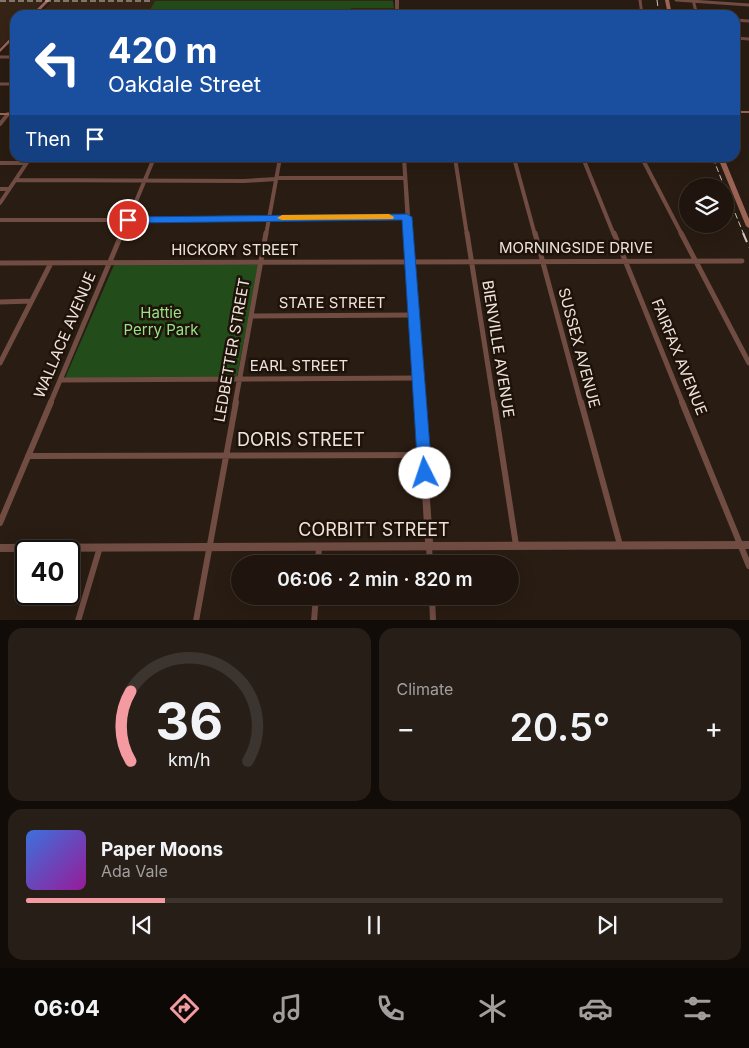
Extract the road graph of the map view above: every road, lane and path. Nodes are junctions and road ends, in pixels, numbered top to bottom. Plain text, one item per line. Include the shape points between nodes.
1 (48, 0) edge
2 (676, 0) edge
3 (694, 1) edge
4 (749, 5) edge
5 (38, 10) edge
6 (10, 40) edge
7 (0, 51) edge
8 (0, 114) edge
9 (8, 114) joint
10 (0, 124) edge
11 (152, 162) edge
12 (279, 162) edge
13 (404, 162) edge
14 (456, 162) edge
15 (515, 162) edge
16 (585, 162) edge
17 (644, 162) edge
18 (723, 162) edge
19 (0, 163) edge
20 (26, 163) joint
21 (276, 178) junction
22 (405, 178) junction
23 (16, 180) junction
24 (145, 180) junction
25 (0, 189) edge
26 (10, 189) junction
27 (0, 203) edge
28 (407, 217) junction
29 (269, 218) junction
30 (0, 220) edge
31 (128, 220) junction
32 (749, 226) edge
33 (742, 260) dead end
34 (471, 261) junction
35 (542, 261) junction
36 (624, 261) junction
37 (696, 261) junction
38 (410, 262) junction
39 (0, 263) edge
40 (51, 263) junction
41 (109, 263) junction
42 (261, 263) junction
43 (32, 301) junction
44 (0, 302) edge
45 (414, 315) junction
46 (251, 316) junction
47 (7, 349) junction
48 (0, 350) edge
49 (0, 363) edge
50 (749, 363) edge
51 (418, 378) junction
52 (240, 379) junction
53 (60, 380) junction
54 (226, 455) junction
55 (424, 455) junction
56 (28, 456) junction
57 (0, 523) edge
58 (516, 545) junction
59 (620, 545) junction
60 (745, 545) edge
61 (319, 546) junction
62 (429, 546) junction
63 (100, 547) junction
64 (209, 547) junction
65 (0, 548) edge
66 (318, 555) edge
67 (430, 555) edge
68 (749, 566) edge
69 (315, 605) edge
70 (432, 605) edge
71 (78, 620) edge
72 (196, 620) edge
73 (314, 620) edge
74 (433, 620) edge

1 - 5 main road
2 - 3 street
3 - 4 street
6 - 7 main road
8 - 9 main road
9 - 10 street
11 - 24 street, WALLACE AVENUE
12 - 21 street, LEDBETTER STREET
13 - 22 street
14 - 34 street, BIENVILLE AVENUE
15 - 35 street, SUSSEX AVENUE
16 - 36 street, FAIRFAX AVENUE
17 - 37 street
18 - 32 main road
19 - 20 street
20 - 23 street
21 - 22 street
21 - 24 street via 255,181
21 - 29 street, LEDBETTER STREET
22 - 28 street
23 - 24 street
23 - 26 street
24 - 31 street, WALLACE AVENUE
25 - 26 street
26 - 27 street
28 - 29 street
28 - 38 street
29 - 31 street
29 - 42 street, LEDBETTER STREET
30 - 31 street
31 - 41 street, WALLACE AVENUE
33 - 37 street, MORNINGSIDE DRIVE
34 - 35 street, MORNINGSIDE DRIVE
34 - 38 street, MORNINGSIDE DRIVE
34 - 58 street, BIENVILLE AVENUE
35 - 36 street, MORNINGSIDE DRIVE
35 - 59 street, SUSSEX AVENUE
36 - 37 street, MORNINGSIDE DRIVE
36 - 60 street, FAIRFAX AVENUE
37 - 50 street
38 - 42 street, HICKORY STREET
38 - 45 street
39 - 40 street, HICKORY STREET
40 - 41 street, HICKORY STREET
40 - 43 street
41 - 42 street, HICKORY STREET
41 - 53 street, WALLACE AVENUE
42 - 46 street, LEDBETTER STREET
43 - 44 street
43 - 47 street
45 - 46 street, STATE STREET
45 - 51 street
46 - 52 street, LEDBETTER STREET
47 - 48 street
47 - 49 street
51 - 52 street, EARL STREET
51 - 55 street
52 - 53 street, EARL STREET
52 - 54 street, LEDBETTER STREET
53 - 56 street, WALLACE AVENUE
54 - 55 street, DORIS STREET
54 - 56 street, DORIS STREET
54 - 64 street, LEDBETTER STREET
55 - 62 street
56 - 57 street, WALLACE AVENUE
58 - 59 street, CORBITT STREET
58 - 62 street, CORBITT STREET
59 - 60 street, CORBITT STREET
60 - 68 street, FAIRFAX AVENUE
61 - 62 street, CORBITT STREET
61 - 64 street, CORBITT STREET
61 - 66 street
62 - 67 street
63 - 64 street, CORBITT STREET
63 - 65 street, CORBITT STREET
63 - 71 street
64 - 72 street, LEDBETTER STREET
69 - 73 street
70 - 74 street

